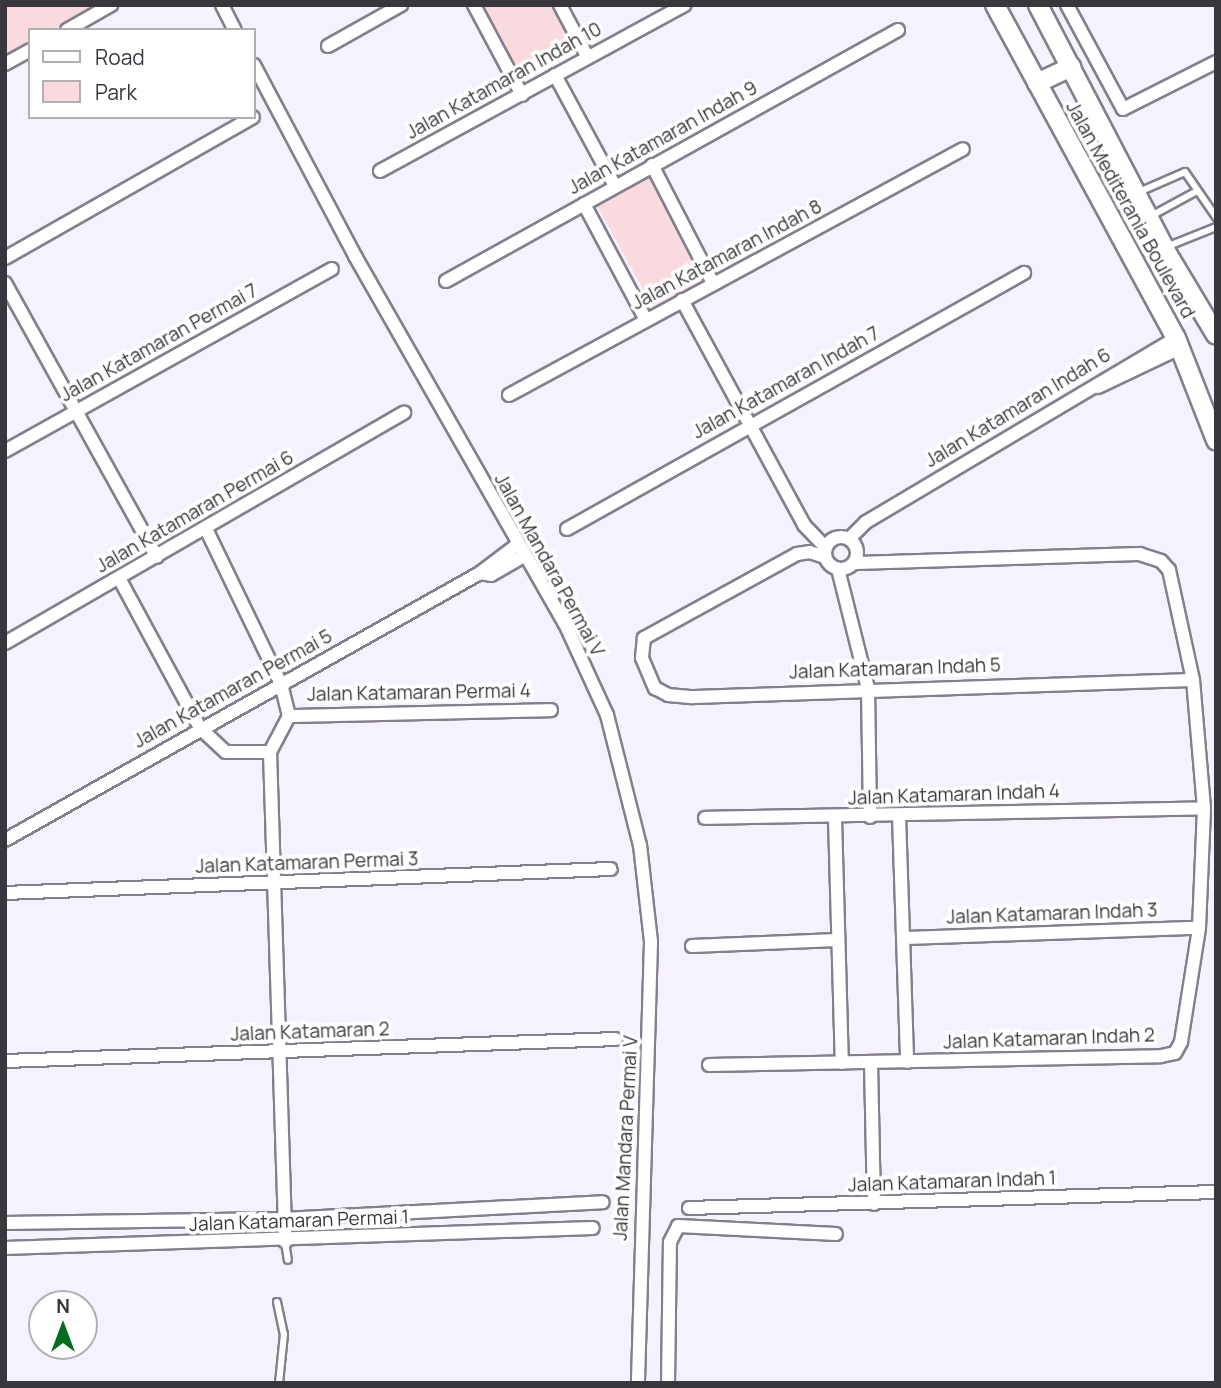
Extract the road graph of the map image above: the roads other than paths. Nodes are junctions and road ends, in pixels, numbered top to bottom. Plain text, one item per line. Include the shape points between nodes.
1 (111, 5) edge
2 (222, 5) edge
3 (401, 5) edge
4 (474, 5) edge
5 (560, 5) edge
6 (685, 5) edge
7 (995, 5) edge
8 (1038, 5) edge
9 (1072, 7) edge
10 (71, 28) edge
11 (234, 28) edge
12 (898, 30) dead end
13 (328, 46) dead end
14 (28, 51) edge
15 (587, 56) junction
16 (1216, 62) edge
17 (5, 64) edge
18 (1071, 66) junction
19 (256, 69) edge
20 (555, 75) junction
21 (1037, 83) junction
22 (522, 95) junction
23 (249, 119) edge
24 (963, 149) dead end
25 (652, 165) junction
26 (380, 171) dead end
27 (615, 186) junction
28 (1139, 192) junction
29 (1195, 192) junction
30 (584, 204) junction
31 (1150, 217) junction
32 (1216, 217) edge
33 (1216, 228) edge
34 (1165, 248) junction
35 (5, 258) edge
36 (332, 269) dead end
37 (1024, 273) dead end
38 (446, 281) dead end
39 (5, 283) edge
40 (713, 283) junction
41 (682, 300) junction
42 (646, 320) junction
43 (1216, 335) edge
44 (1178, 343) junction
45 (509, 395) dead end
46 (76, 412) junction
47 (404, 413) dead end
48 (748, 426) junction
49 (1216, 440) edge
50 (5, 451) edge
51 (206, 529) junction
52 (567, 529) dead end
53 (849, 539) junction
54 (520, 551) junction
55 (825, 552) junction
56 (158, 557) junction
57 (855, 563) junction
58 (838, 569) junction
59 (119, 578) junction
60 (5, 643) edge
61 (1193, 680) junction
62 (281, 684) junction
63 (867, 688) junction
64 (551, 709) dead end
65 (289, 716) junction
66 (200, 728) junction
67 (270, 752) junction
68 (1204, 808) junction
69 (899, 816) junction
70 (870, 817) junction
71 (705, 818) dead end
72 (835, 818) junction
73 (5, 840) edge
74 (611, 869) dead end
75 (273, 884) junction
76 (5, 893) edge
77 (1199, 928) junction
78 (906, 938) junction
79 (837, 940) junction
80 (692, 946) dead end
81 (616, 1039) dead end
82 (279, 1053) junction
83 (5, 1061) edge
84 (907, 1062) junction
85 (842, 1063) junction
86 (871, 1063) junction
87 (709, 1065) dead end
88 (1216, 1192) edge
89 (603, 1202) dead end
90 (874, 1204) junction
91 (688, 1208) dead end
92 (283, 1219) junction
93 (5, 1223) edge
94 (593, 1228) dead end
95 (836, 1234) dead end
96 (285, 1242) junction
97 (5, 1248) edge
98 (288, 1260) dead end
99 (277, 1302) dead end
100 (279, 1383) edge
101 (638, 1383) edge
102 (668, 1383) edge

1 - 10 street
2 - 11 street
3 - 13 street
4 - 22 street
5 - 15 street
6 - 15 street, Jalan Katamaran Indah 10
7 - 21 street, Jalan Mediterania Boulevard
8 - 18 street, Jalan Mediterania Boulevard
9 - 16 street via 1123,109
12 - 25 street, Jalan Katamaran Indah 9
14 - 17 street
15 - 20 street, Jalan Katamaran Indah 10
18 - 21 street
18 - 28 street, Jalan Mediterania Boulevard
19 - 54 street, Jalan Mandara Permai V
20 - 22 street, Jalan Katamaran Indah 10
20 - 27 street
21 - 44 street, Jalan Mediterania Boulevard
22 - 26 street, Jalan Katamaran Indah 10
23 - 35 street
24 - 40 street, Jalan Katamaran Indah 8
25 - 27 street, Jalan Katamaran Indah 9
25 - 40 street
27 - 30 street, Jalan Katamaran Indah 9
28 - 29 lane via 1180,172
28 - 31 street, Jalan Mediterania Boulevard
29 - 31 lane
29 - 32 lane
30 - 38 street, Jalan Katamaran Indah 9
30 - 42 street
31 - 34 street, Jalan Mediterania Boulevard
33 - 34 lane
34 - 43 street, Jalan Mediterania Boulevard
36 - 46 street, Jalan Katamaran Permai 7
37 - 48 street, Jalan Katamaran Indah 7
39 - 46 street
40 - 41 street, Jalan Katamaran Indah 8
41 - 42 street, Jalan Katamaran Indah 8
41 - 48 street
42 - 45 street, Jalan Katamaran Indah 8
44 - 49 street, Jalan Mediterania Boulevard
44 - 53 street, Jalan Katamaran Indah 6 via 866,522
46 - 50 street, Jalan Katamaran Permai 7
46 - 56 street
47 - 51 street, Jalan Katamaran Permai 6
48 - 52 street, Jalan Katamaran Indah 7
48 - 55 street via 804,525
51 - 56 street, Jalan Katamaran Permai 6
51 - 62 street
53 - 55 street via 840,537
53 - 57 street via 858,554
54 - 62 street, Jalan Katamaran Permai 5 via 491,575 480,573
54 - 101 street, Jalan Mandara Permai V via 567,628 607,715 640,845 651,942 651,1039 639,1227
55 - 58 street
55 - 63 street, Jalan Katamaran Indah 5 via 797,554 644,638 641,651 647,676 668,695
56 - 59 street, Jalan Katamaran Permai 6
57 - 58 street
57 - 61 street, Jalan Katamaran Indah 2 via 1154,557 1174,579
58 - 63 street
59 - 60 street, Jalan Katamaran Permai 6
59 - 66 street
61 - 63 street, Jalan Katamaran Indah 5
61 - 68 street, Jalan Katamaran Indah 2
62 - 65 street
62 - 66 street, Jalan Katamaran Permai 5
63 - 70 street
64 - 65 street, Jalan Katamaran Permai 4
65 - 67 street
66 - 67 street via 226,752
66 - 73 street, Jalan Katamaran Permai 5
67 - 75 street
68 - 69 street, Jalan Katamaran Indah 4
68 - 77 street, Jalan Katamaran Indah 2
69 - 70 street, Jalan Katamaran Indah 4
69 - 78 street
70 - 72 street, Jalan Katamaran Indah 4
71 - 72 street, Jalan Katamaran Indah 4
72 - 79 street
74 - 75 street, Jalan Katamaran Permai 3
75 - 76 street, Jalan Katamaran Permai 3
75 - 82 street
77 - 78 street, Jalan Katamaran Indah 3
77 - 84 street, Jalan Katamaran Indah 2 via 1181,1042 1175,1053
78 - 84 street
79 - 80 street
79 - 85 street
81 - 82 street, Jalan Katamaran 2
82 - 83 street, Jalan Katamaran 2
82 - 92 street
84 - 86 street, Jalan Katamaran Indah 2
85 - 86 street, Jalan Katamaran Indah 2
85 - 87 street, Jalan Katamaran Indah 2
86 - 90 street
88 - 90 street, Jalan Katamaran Indah 1
89 - 92 street
90 - 91 street, Jalan Katamaran Indah 1
92 - 93 street
92 - 96 street
94 - 96 street, Jalan Katamaran Permai 1
95 - 102 street via 678,1226 670,1242
96 - 97 street, Jalan Katamaran Permai 1
96 - 98 lane
99 - 100 lane via 285,1334

